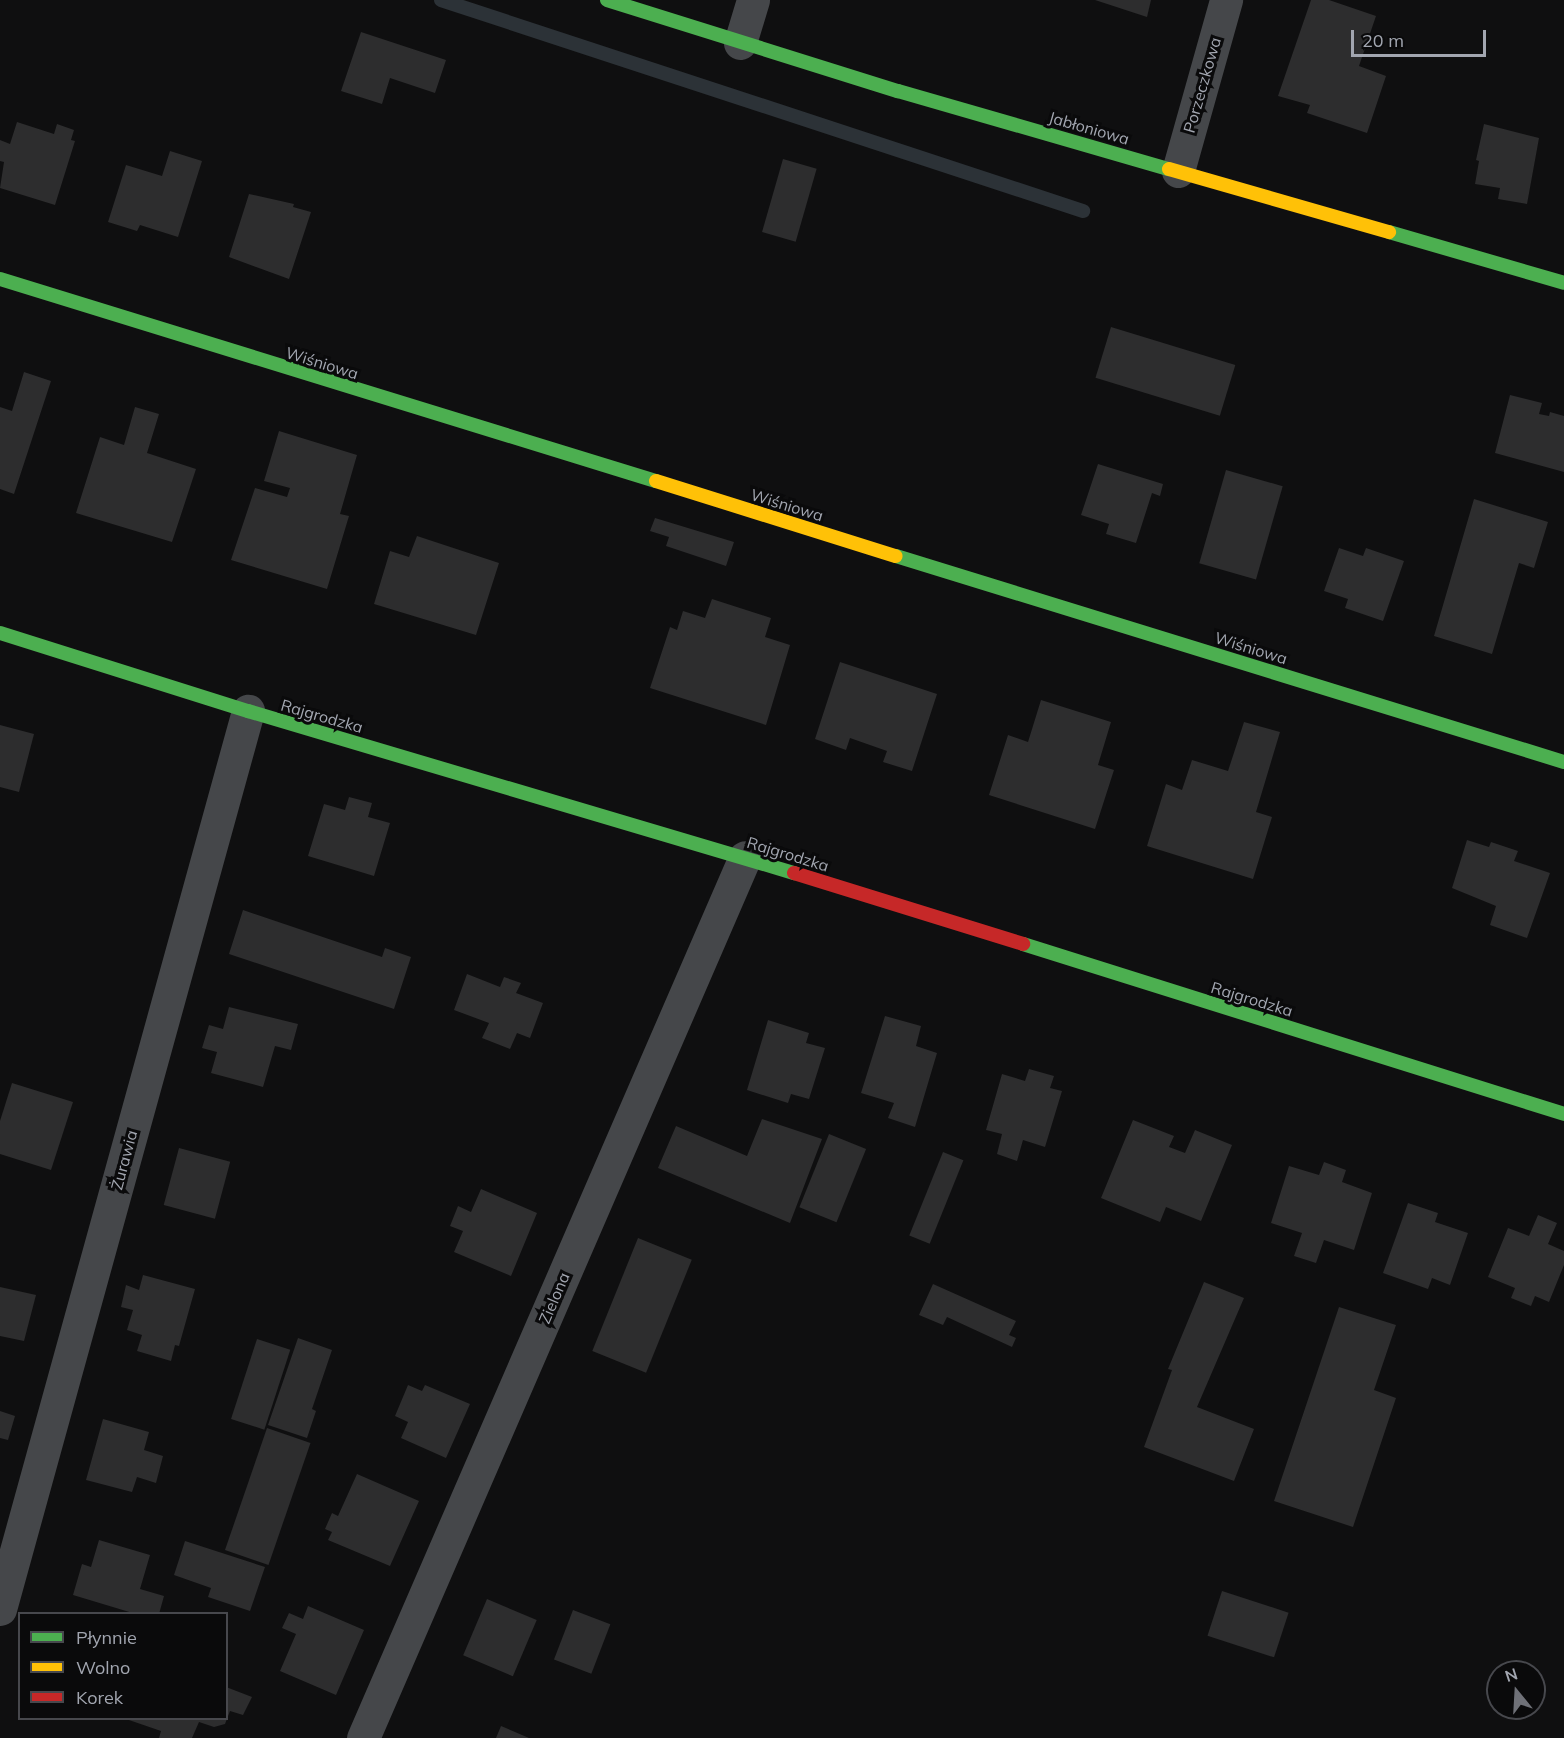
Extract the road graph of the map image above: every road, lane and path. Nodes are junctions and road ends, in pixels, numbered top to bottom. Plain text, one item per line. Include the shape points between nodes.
1 (607, 0) edge
2 (753, 0) edge
3 (1226, 0) edge
4 (740, 44) junction
5 (1178, 171) junction
6 (0, 279) edge
7 (1564, 284) edge
8 (0, 633) edge
9 (248, 711) junction
10 (1564, 762) edge
11 (745, 857) junction
12 (1564, 1114) edge
13 (0, 1609) edge
14 (363, 1738) edge

1 - 4 street, Jabłoniowa
2 - 4 street
3 - 5 street, Porzeczkowa
4 - 5 street, Jabłoniowa
5 - 7 street, Jabłoniowa
6 - 10 street, Wiśniowa
8 - 9 street, Rajgrodzka
9 - 11 street, Rajgrodzka
9 - 13 street, Żurawia
11 - 12 street, Rajgrodzka
11 - 14 street, Zielona

